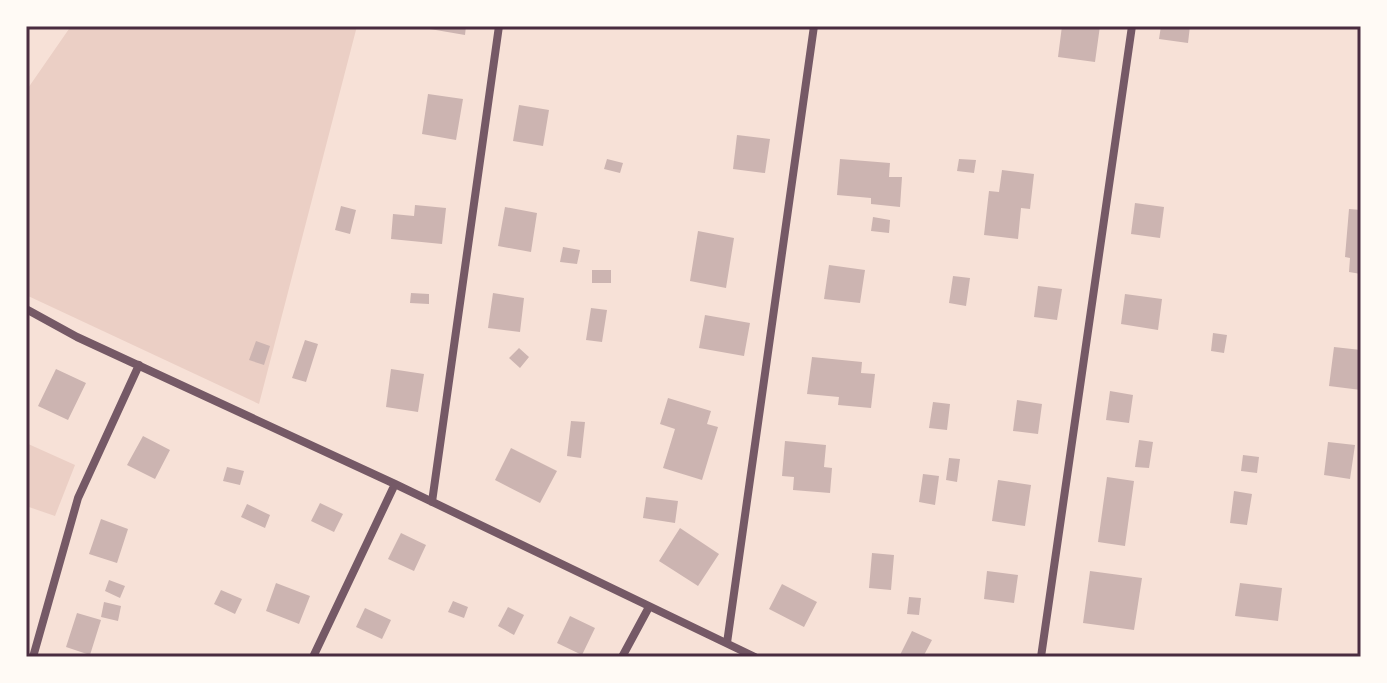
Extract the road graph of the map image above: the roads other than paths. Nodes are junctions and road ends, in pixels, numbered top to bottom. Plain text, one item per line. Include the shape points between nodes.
1 (499, 26) edge
2 (814, 26) edge
3 (1132, 26) edge
4 (26, 309) edge
5 (139, 365) junction
6 (395, 484) junction
7 (432, 502) junction
8 (649, 607) junction
9 (727, 643) junction
10 (33, 657) edge
11 (313, 657) edge
12 (622, 657) edge
13 (755, 657) edge
14 (1041, 657) edge

1 - 7 street
2 - 9 street
3 - 14 street
4 - 5 street
5 - 6 street
5 - 10 street via 78,498
6 - 7 street
6 - 11 street
7 - 8 street
8 - 9 street
8 - 12 street
9 - 13 street

